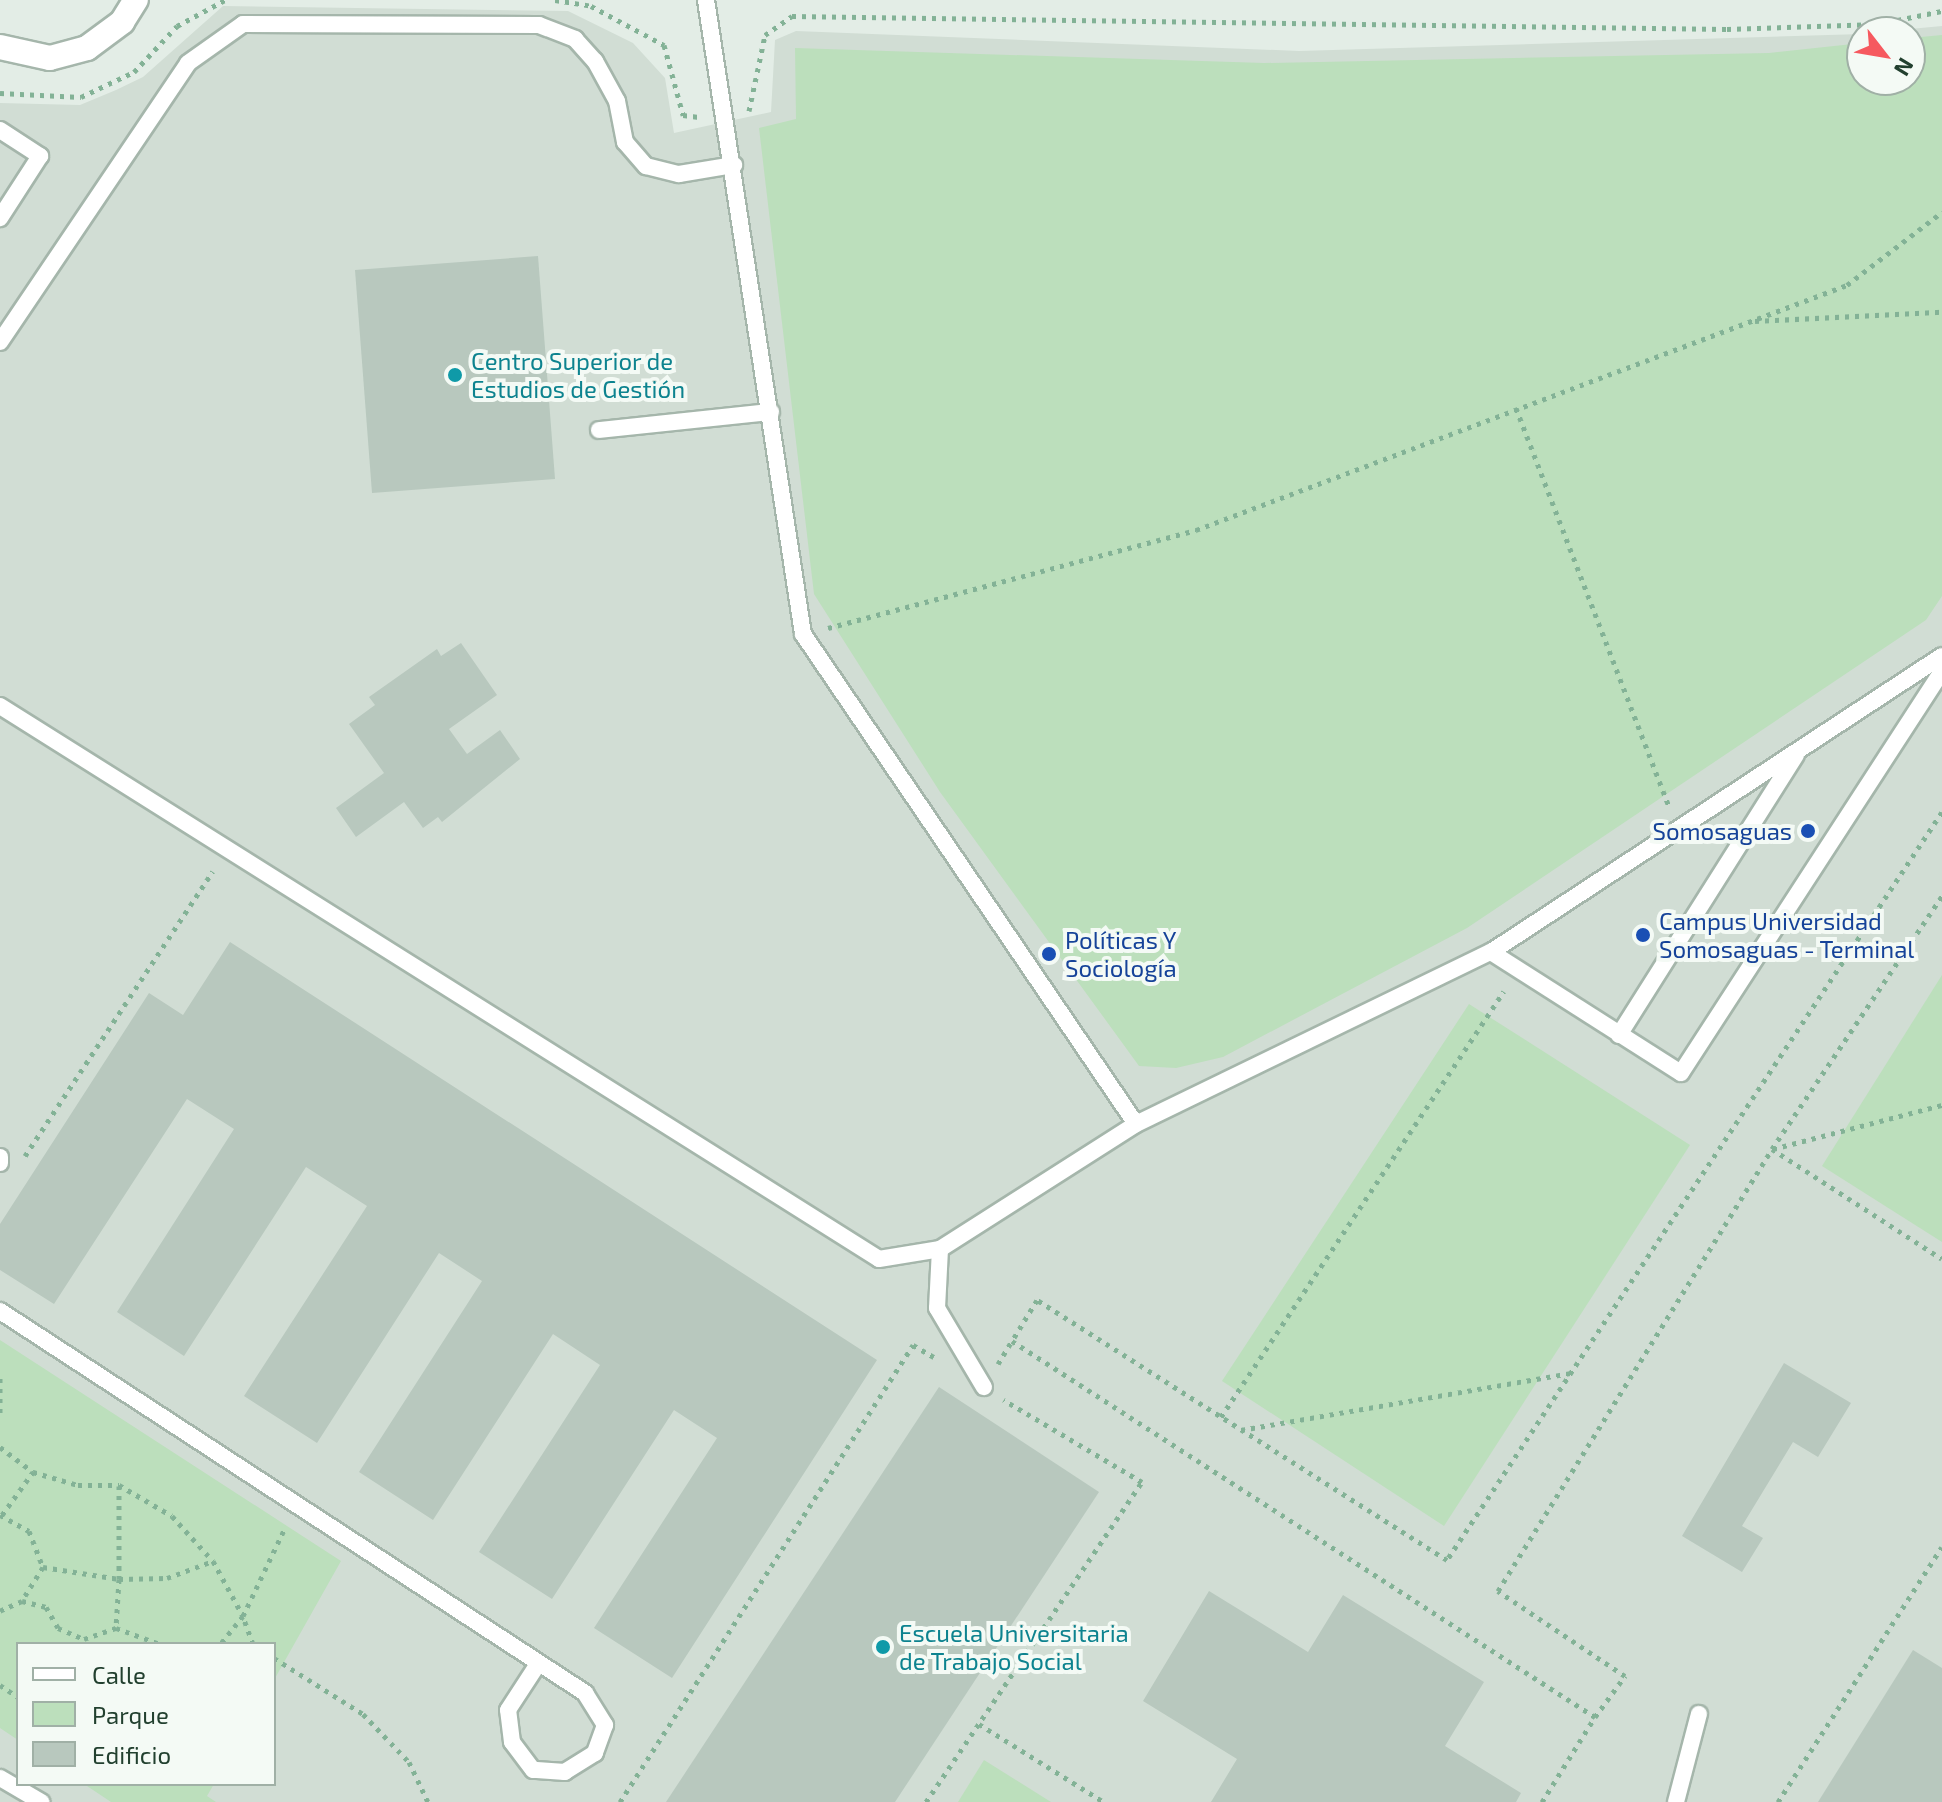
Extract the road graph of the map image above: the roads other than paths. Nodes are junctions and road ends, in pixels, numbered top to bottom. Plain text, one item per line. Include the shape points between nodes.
1 (136, 0) edge
2 (706, 0) edge
3 (0, 47) edge
4 (0, 130) edge
5 (734, 165) junction
6 (0, 218) edge
7 (0, 342) edge
8 (771, 412) junction
9 (599, 430) dead end
10 (1942, 656) edge
11 (1942, 671) edge
12 (0, 706) edge
13 (1799, 750) junction
14 (1491, 952) junction
15 (1619, 1035) junction
16 (1136, 1124) junction
17 (940, 1249) junction
18 (0, 1311) edge
19 (984, 1387) road end
20 (538, 1664) junction
21 (1699, 1714) dead end
22 (0, 1778) edge
23 (41, 1802) edge
24 (1676, 1802) edge

1 - 3 street via 122,22 87,48 50,58
2 - 5 lane
4 - 6 lane via 40,156
5 - 7 lane via 679,174 646,166 625,142 617,101 595,61 575,39 539,25 243,24 188,63
5 - 8 lane
8 - 9 lane
8 - 16 lane via 803,634
10 - 13 lane
11 - 15 lane via 1681,1073
12 - 17 lane via 833,1236 879,1259
13 - 14 lane
13 - 15 lane
14 - 15 lane
14 - 16 lane
16 - 17 lane
17 - 19 lane via 937,1308
18 - 20 lane
20 - 20 lane via 508,1710 512,1742 533,1770 565,1772 595,1753 605,1725 585,1693
21 - 24 lane
22 - 23 lane

